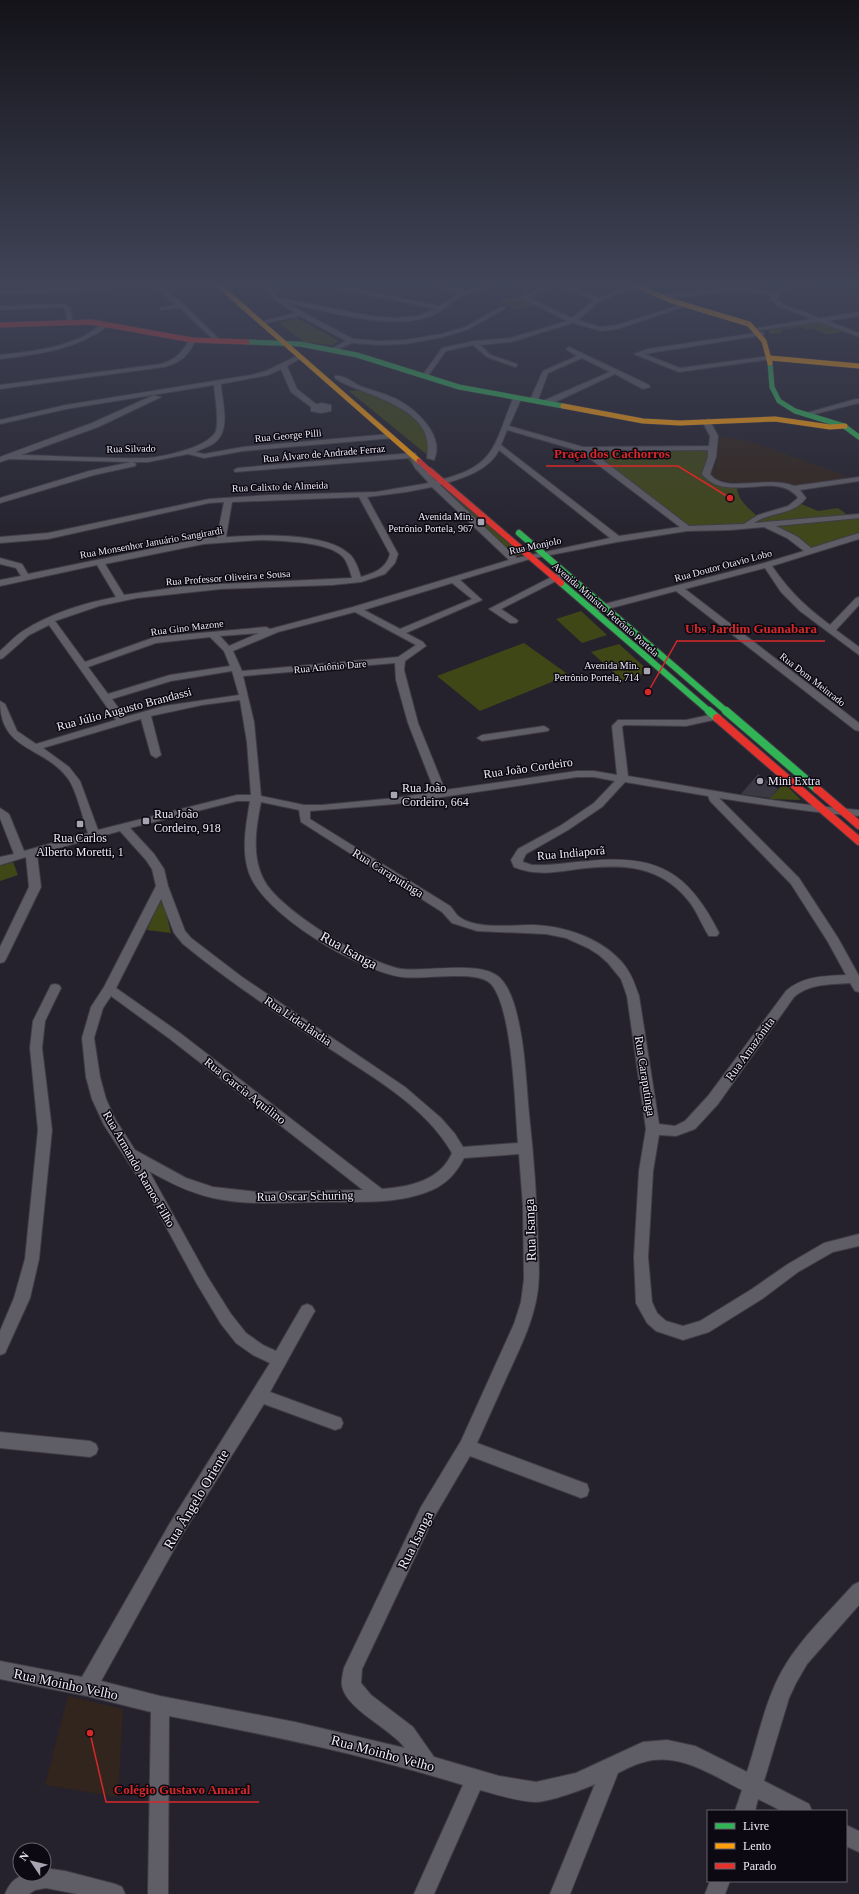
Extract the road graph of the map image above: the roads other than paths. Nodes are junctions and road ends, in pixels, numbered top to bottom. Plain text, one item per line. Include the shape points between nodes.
1 (128, 370) edge
2 (271, 370) edge
3 (285, 370) edge
4 (316, 370) edge
5 (329, 370) edge
6 (407, 370) edge
7 (429, 370) edge
8 (549, 370) edge
9 (612, 370) edge
10 (771, 370) edge
11 (615, 372) junction
12 (425, 376) junction
13 (337, 378) junction
14 (216, 383) junction
15 (0, 387) edge
16 (646, 387) dead end
17 (364, 390) junction
18 (169, 391) junction
19 (345, 392) junction
20 (518, 397) junction
21 (534, 400) junction
22 (859, 400) edge
23 (548, 402) junction
24 (315, 406) dead end
25 (807, 414) junction
26 (388, 421) dead end
27 (706, 421) junction
28 (0, 422) edge
29 (845, 426) junction
30 (505, 427) junction
31 (830, 427) junction
32 (390, 436) junction
33 (859, 437) edge
34 (498, 446) junction
35 (712, 448) junction
36 (420, 449) dead end
37 (583, 449) junction
38 (188, 452) junction
39 (412, 455) junction
40 (10, 457) junction
41 (0, 460) edge
42 (148, 460) junction
43 (434, 460) joint
44 (238, 470) dead end
45 (452, 476) junction
46 (859, 478) edge
47 (438, 483) junction
48 (466, 488) dead end
49 (794, 488) junction
50 (362, 495) junction
51 (229, 499) junction
52 (0, 501) edge
53 (859, 516) edge
54 (765, 524) junction
55 (745, 526) junction
56 (514, 529) dead end
57 (687, 529) junction
58 (859, 536) edge
59 (221, 539) junction
60 (617, 539) junction
61 (0, 540) edge
62 (810, 552) junction
63 (543, 554) junction
64 (528, 557) junction
65 (514, 560) junction
66 (0, 561) edge
67 (100, 562) junction
68 (767, 565) junction
69 (565, 573) junction
70 (26, 577) junction
71 (553, 578) junction
72 (357, 579) junction
73 (453, 579) junction
74 (0, 583) edge
75 (678, 588) junction
76 (121, 598) junction
77 (478, 600) junction
78 (859, 600) edge
79 (605, 606) junction
80 (356, 609) junction
81 (494, 609) junction
82 (591, 610) junction
83 (50, 620) junction
84 (513, 621) dead end
85 (275, 630) junction
86 (830, 630) junction
87 (398, 633) junction
88 (212, 634) junction
89 (228, 650) junction
90 (859, 652) edge
91 (0, 656) edge
92 (400, 660) junction
93 (82, 666) junction
94 (236, 671) junction
95 (244, 697) junction
96 (106, 698) junction
97 (0, 704) edge
98 (145, 714) junction
99 (714, 717) junction
100 (122, 721) junction
101 (859, 728) edge
102 (544, 729) dead end
103 (482, 738) dead end
104 (36, 747) junction
105 (156, 755) dead end
106 (623, 778) junction
107 (713, 793) junction
108 (441, 794) junction
109 (256, 798) junction
110 (859, 806) edge
111 (814, 807) junction
112 (304, 808) junction
113 (838, 808) junction
114 (1, 813) edge
115 (859, 813) edge
116 (859, 825) edge
117 (122, 826) junction
118 (94, 835) junction
119 (859, 841) edge
120 (26, 854) junction
121 (0, 861) edge
122 (162, 886) junction
123 (713, 933) dead end
124 (0, 959) edge
125 (856, 983) edge
126 (55, 988) dead end
127 (109, 989) junction
128 (653, 1129) junction
129 (457, 1148) junction
130 (526, 1148) junction
131 (131, 1154) junction
132 (379, 1195) junction
133 (859, 1240) edge
134 (307, 1311) dead end
135 (0, 1348) edge
136 (279, 1360) junction
137 (260, 1395) junction
138 (335, 1423) dead end
139 (0, 1440) edge
140 (466, 1447) junction
141 (90, 1449) dead end
142 (582, 1490) dead end
143 (859, 1592) edge
144 (0, 1670) edge
145 (87, 1687) junction
146 (160, 1704) junction
147 (428, 1765) junction
148 (612, 1765) junction
149 (476, 1779) junction
150 (754, 1785) junction
151 (745, 1810) edge
152 (800, 1810) edge
153 (847, 1836) edge
154 (859, 1842) edge
155 (720, 1882) edge
156 (15, 1894) edge
157 (115, 1894) edge
158 (158, 1894) edge
159 (424, 1894) edge
160 (560, 1894) edge
161 (715, 1894) edge

1 - 15 street
2 - 14 street
3 - 24 street via 294,390
4 - 19 main road, Avenida Ministro Petrônio Portela
5 - 13 main road, Avenida Ministro Petrônio Portela
6 - 12 main road
7 - 12 street
8 - 21 street via 545,372
9 - 11 street
10 - 25 main road via 775,396 787,407
11 - 16 street
11 - 23 street
12 - 20 main road via 460,387
13 - 17 street, Avenida Ministro Petrônio Portela
13 - 19 main road, Avenida Ministro Petrônio Portela
14 - 18 street
14 - 38 street, Rua Silvado via 221,428 210,442
17 - 19 street
17 - 43 street, Avenida Ministro Petrônio Portela via 398,403 423,424 433,447
18 - 28 street via 66,407
18 - 40 street via 95,425
19 - 26 main road, Avenida Ministro Petrônio Portela
19 - 32 main road, Avenida Ministro Petrônio Portela
20 - 21 main road
20 - 30 street, Rua Calixto de Almeida
21 - 23 main road
22 - 25 street
23 - 27 main road via 643,421
25 - 29 main road
27 - 31 main road via 782,420
27 - 35 street via 714,436
29 - 31 main road
29 - 33 main road
30 - 34 street, Rua Calixto de Almeida
30 - 37 street
31 - 33 main road
32 - 38 street, Rua George Pilli via 243,449 204,456
32 - 39 main road, Avenida Ministro Petrônio Portela
34 - 45 street, Rua Calixto de Almeida via 481,465 464,476
34 - 60 street
35 - 37 street
35 - 49 street via 712,457 706,474 714,481 739,486 777,483
36 - 43 main road, Avenida Ministro Petrônio Portela
37 - 57 street
38 - 42 street, Rua Silvado
39 - 44 street, Rua Álvaro de Andrade Ferraz
39 - 47 main road, Avenida Ministro Petrônio Portela
40 - 41 street
40 - 42 street, Rua Silvado
42 - 52 street via 92,473
45 - 47 street, Rua Calixto de Almeida
45 - 48 main road
46 - 49 street
47 - 50 street, Rua Calixto de Almeida via 391,493
47 - 64 main road, Avenida Ministro Petrônio Portela
47 - 65 street, Avenida Ministro Petrônio Portela
49 - 55 street via 801,494 799,502 788,509 758,517
50 - 51 street, Rua Calixto de Almeida
50 - 72 street, Rua Professor Oliveira e Sousa via 394,554 389,568 370,577
51 - 59 street
51 - 61 street, Rua Calixto de Almeida via 191,504 48,536
53 - 54 street, Rua Monjolo
54 - 55 street, Rua Monjolo
54 - 62 street via 786,533
55 - 57 street, Rua Monjolo
56 - 63 main road, Avenida Ministro Petrônio Portela
57 - 60 street, Rua Monjolo
58 - 62 street, Rua Doutor Otavio Lobo
59 - 67 street, Rua Monsenhor Januário Sangirardi
59 - 72 street, Rua Monsenhor Januário Sangirardi via 294,539 327,545 346,555
60 - 63 street, Rua Monjolo
62 - 68 street, Rua Doutor Otavio Lobo
63 - 64 street, Rua Monjolo
63 - 69 main road, Avenida Ministro Petrônio Portela
64 - 65 street, Rua Monjolo
64 - 71 main road, Avenida Ministro Petrônio Portela
65 - 73 street, Rua Monjolo
66 - 70 street via 19,566
67 - 70 street, Rua Monsenhor Januário Sangirardi
67 - 76 street
68 - 75 street, Rua Doutor Otavio Lobo
68 - 86 street via 784,590
69 - 71 street
69 - 79 main road, Avenida Ministro Petrônio Portela
70 - 74 street
71 - 81 street
71 - 82 main road, Avenida Ministro Petrônio Portela
72 - 76 street, Rua Professor Oliveira e Sousa via 212,588
73 - 77 street
73 - 80 street, Rua Monjolo
75 - 79 street, Rua Doutor Otavio Lobo
75 - 101 street, Rua Dom Meinrado
76 - 83 street, Rua Professor Oliveira e Sousa via 76,609
77 - 81 street
77 - 87 street
78 - 86 street
79 - 82 street, Rua Doutor Otavio Lobo
79 - 113 main road, Avenida Ministro Petrônio Portela
80 - 85 street, Rua Monjolo
80 - 87 street
81 - 84 street
82 - 99 main road, Avenida Ministro Petrônio Portela
83 - 91 street, Rua Professor Oliveira e Sousa via 17,639
83 - 93 street
85 - 88 street, Rua Gino Mazone
85 - 89 street, Rua Monjolo
86 - 90 street
87 - 92 street, Rua Antônio Dare via 420,644 420,648
88 - 89 street
88 - 93 street, Rua Gino Mazone via 155,640
89 - 94 street, Rua Isanga
92 - 94 street, Rua Antônio Dare
92 - 108 street via 399,676 416,737
93 - 96 street
94 - 95 street, Rua Isanga
94 - 96 street, Rua Antônio Dare via 170,678
95 - 98 street, Rua Júlio Augusto Brandassi via 202,702
95 - 109 street, Rua Isanga
96 - 100 street
97 - 104 street via 13,733
98 - 100 street, Rua Júlio Augusto Brandassi
98 - 105 street
99 - 106 street via 686,723 622,722 617,726
99 - 111 main road, Avenida Ministro Petrônio Portela
100 - 104 street, Rua Júlio Augusto Brandassi
102 - 103 street
104 - 118 street via 64,768 75,781
106 - 107 street, Rua João Cordeiro
106 - 108 street, Rua João Cordeiro via 594,774 570,775
106 - 123 street, Rua Indiaporã via 598,805 522,852 518,856 518,864 539,870 617,862 654,869 671,877 688,890 705,915
107 - 111 street, Rua João Cordeiro
107 - 125 street via 714,799 795,881 834,941
108 - 112 street, Rua João Cordeiro via 377,803
109 - 112 street, Rua João Cordeiro
109 - 117 street, Rua João Cordeiro via 237,798
109 - 130 street, Rua Isanga via 251,849 258,881 292,916 358,958 377,967 412,974 481,974 489,976 500,986 506,997 512,1021
110 - 113 street, Rua João Cordeiro
111 - 113 street, Rua João Cordeiro
111 - 119 main road, Avenida Ministro Petrônio Portela
112 - 128 street, Rua Caraputinga via 304,820 446,909 455,920 490,930 547,930 584,941 605,953 626,978 633,996
113 - 115 street, Rua João Cordeiro
113 - 116 main road, Avenida Ministro Petrônio Portela
114 - 120 street
117 - 118 street, Rua João Cordeiro
117 - 122 street via 154,863
118 - 120 street, Rua João Cordeiro
120 - 121 street, Rua João Cordeiro
120 - 124 street via 35,887
122 - 127 street, Rua Armando Ramos Filho
122 - 129 street, Rua Liderlândia via 180,933 187,941 419,1106 441,1126
125 - 128 street, Rua Amazônita via 816,981 797,988 713,1100 690,1125 676,1131
126 - 135 street via 39,1021 36,1048 45,1130 32,1259 22,1298
127 - 131 street, Rua Armando Ramos Filho via 97,1007 88,1038 90,1058 99,1099 109,1122
127 - 132 street, Rua Garcia Aquilino via 175,1036
128 - 133 street, Rua Caraputinga via 646,1171 641,1270 644,1303 652,1318 661,1326 683,1333 704,1327 829,1247
129 - 130 street
129 - 132 street, Rua Oscar Schuring via 455,1164 445,1176 426,1186
130 - 140 street, Rua Isanga via 532,1288 520,1329
131 - 132 street, Rua Oscar Schuring via 176,1180 198,1189 228,1195
131 - 136 street, Rua Armando Ramos Filho via 226,1319 241,1338
134 - 136 street, Rua Ângelo Oriente
136 - 137 street, Rua Ângelo Oriente
137 - 138 street
137 - 145 street, Rua Ângelo Oriente via 176,1530
139 - 141 street
140 - 142 street
140 - 147 street, Rua Isanga via 427,1514 353,1668 352,1686 364,1702 406,1734
143 - 150 street via 801,1658 789,1676 780,1697
144 - 145 street, Rua Moinho Velho
145 - 146 street, Rua Moinho Velho
146 - 147 street, Rua Moinho Velho via 295,1731
146 - 158 street
147 - 149 street, Rua Moinho Velho
148 - 149 street, Rua Moinho Velho via 577,1782 536,1792
148 - 150 street, Rua Moinho Velho via 643,1752 667,1750 695,1756
148 - 160 street
149 - 159 street
150 - 151 street
150 - 152 street, Rua Moinho Velho
153 - 154 street
155 - 161 street
156 - 157 street via 24,1885 38,1878 60,1880

